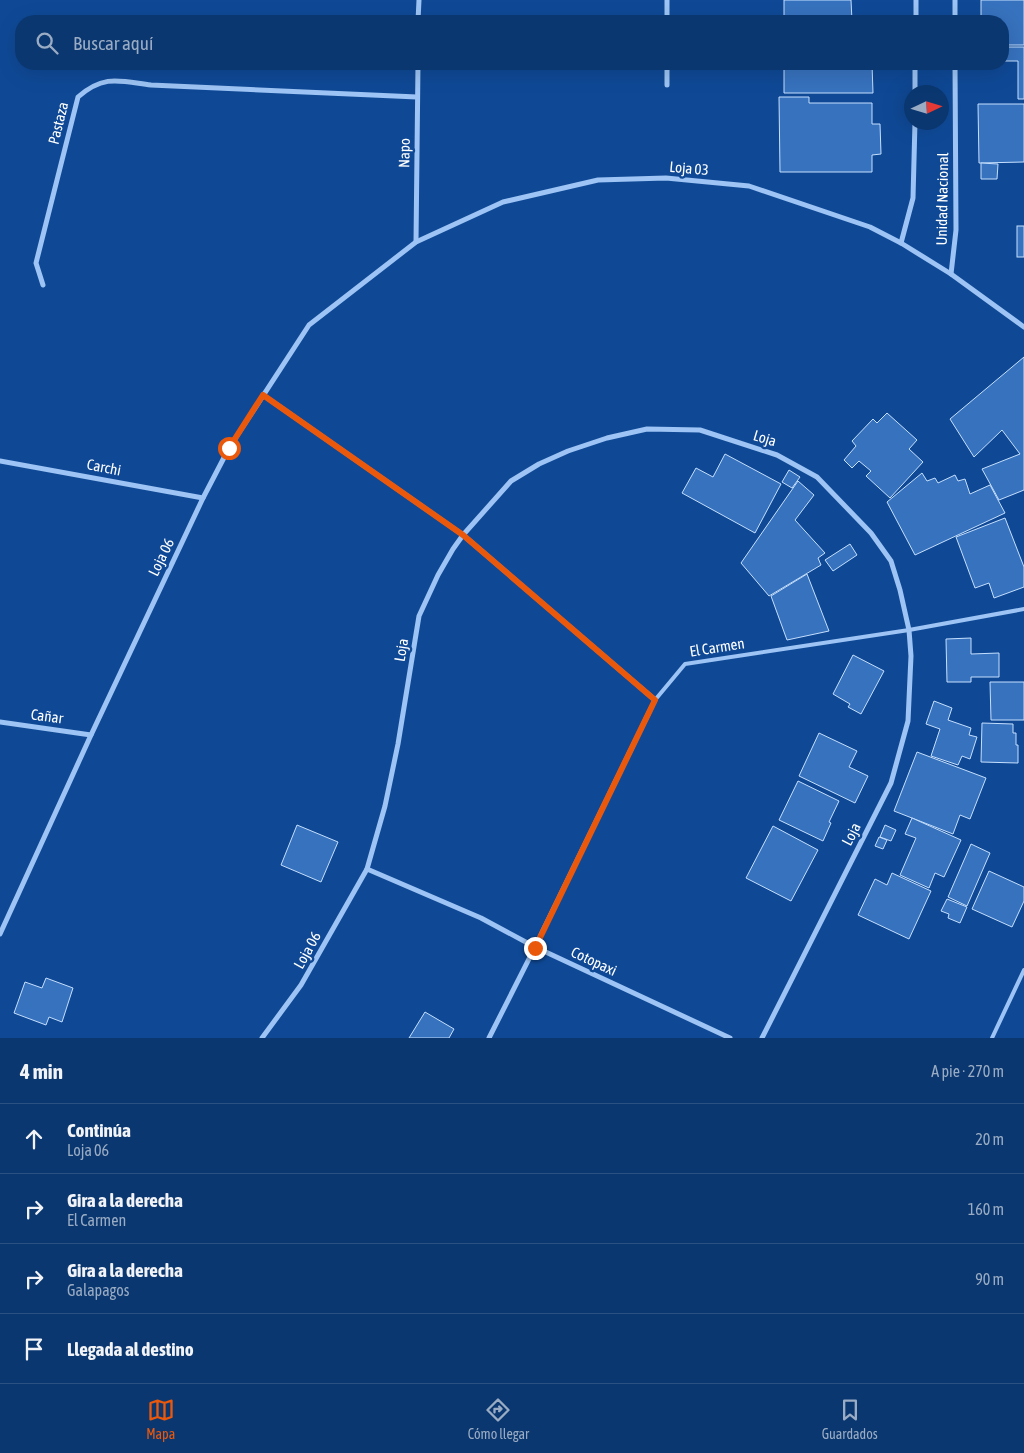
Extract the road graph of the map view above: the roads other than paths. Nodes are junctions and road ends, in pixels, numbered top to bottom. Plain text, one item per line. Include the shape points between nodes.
1 (418, 0) edge
2 (667, 0) edge
3 (916, 0) edge
4 (955, 0) edge
5 (418, 15) edge
6 (667, 15) edge
7 (916, 15) edge
8 (955, 15) edge
9 (418, 70) edge
10 (667, 70) edge
11 (916, 70) edge
12 (955, 70) edge
13 (667, 85) dead end
14 (915, 85) edge
15 (418, 97) junction
16 (915, 130) edge
17 (416, 242) junction
18 (901, 243) junction
19 (951, 274) junction
20 (43, 285) dead end
21 (1024, 327) edge
22 (263, 395) junction
23 (0, 461) edge
24 (204, 498) junction
25 (463, 535) junction
26 (1024, 609) edge
27 (910, 630) junction
28 (655, 700) junction
29 (0, 722) edge
30 (91, 734) junction
31 (367, 869) junction
32 (0, 934) edge
33 (535, 948) junction
34 (1024, 970) edge
35 (262, 1038) edge
36 (489, 1038) edge
37 (730, 1038) edge
38 (762, 1038) edge
39 (992, 1038) edge

1 - 5 street
2 - 6 street
3 - 7 street
4 - 8 street
9 - 15 street, Napo
10 - 13 street
11 - 14 street
12 - 19 street, Unidad Nacional via 956,230
15 - 17 street, Napo
15 - 20 street, Pastaza via 152,85 112,80 88,88 78,97 36,263
16 - 18 street, Unidad Nacional via 913,198
17 - 18 street, Loja 03 via 503,202 598,180 666,178 749,186 870,227
17 - 22 street, Loja 06 via 309,325
18 - 19 street, Loja 03
19 - 21 street
22 - 24 street, Loja 06 via 229,448
22 - 25 street
23 - 24 street, Carchi
24 - 30 street, Loja 06
25 - 27 street, Loja via 511,481 538,464 606,438 647,429 700,430 777,455 817,477 871,533 891,561
25 - 28 street
25 - 31 street, Loja via 438,575 419,616 398,744
26 - 27 lane, El Carmen
27 - 28 lane, El Carmen via 686,664
27 - 38 street, Loja via 908,721 891,783
28 - 33 street
29 - 30 street, Cañar
30 - 32 street, Loja 06
31 - 33 street, Cotopaxi via 481,918
31 - 35 street, Loja 06 via 301,985
33 - 36 street
33 - 37 street, Cotopaxi
34 - 39 lane

